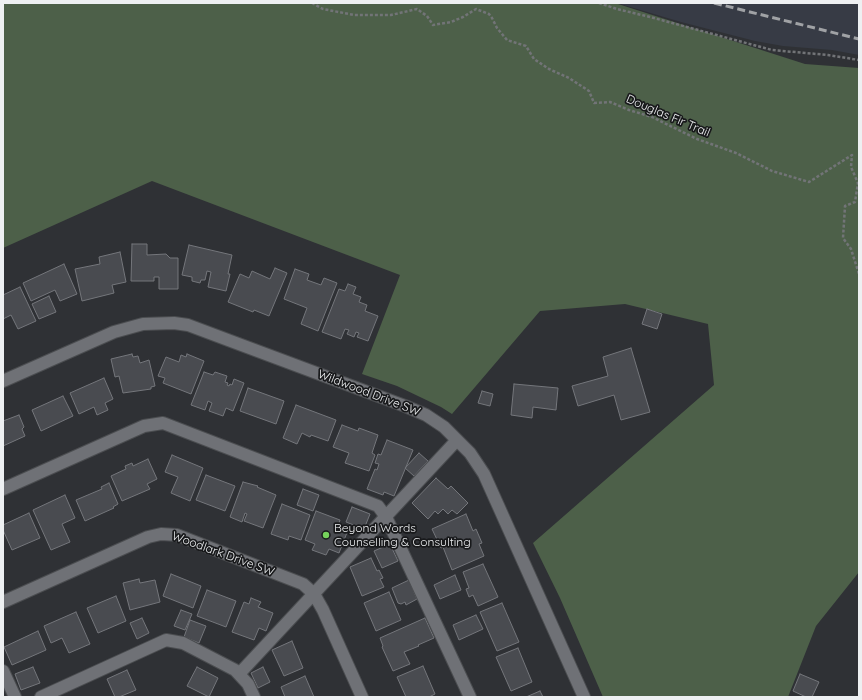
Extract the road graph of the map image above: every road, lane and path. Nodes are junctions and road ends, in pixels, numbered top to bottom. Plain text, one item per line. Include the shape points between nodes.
1 (312, 3) edge
2 (599, 3) edge
3 (859, 60) edge
4 (859, 274) edge
5 (3, 380) edge
6 (457, 440) junction
7 (3, 489) edge
8 (386, 517) junction
9 (314, 594) junction
10 (3, 602) edge
11 (3, 671) edge
12 (239, 674) junction
13 (15, 697) edge
14 (41, 697) edge
15 (254, 697) edge
16 (362, 697) edge
17 (470, 697) edge
18 (584, 697) edge

1 - 4 path, Douglas Fir Trail via 323,9 354,15 391,15 417,10 427,16 433,25 452,22 476,9 489,14 507,40 526,46 534,59 549,70 569,78 589,91 594,103 610,102 652,117 772,171 809,182 852,155 851,167 858,183 855,202 845,206 843,238 851,248
2 - 3 path via 772,50
5 - 6 street, Wildwood Drive SW via 128,327 158,323 181,324 405,406 444,427
6 - 8 street
6 - 18 street, Wildwood Drive SW via 470,453 484,474
7 - 8 street via 144,426 163,423 378,506
8 - 9 street
8 - 17 street
9 - 10 street, Woodlark Drive SW via 303,584 177,536 161,534 148,537
9 - 12 street
9 - 16 street, Woodlark Drive SW
11 - 13 street
12 - 14 street via 183,643 166,640
12 - 15 street via 248,684

